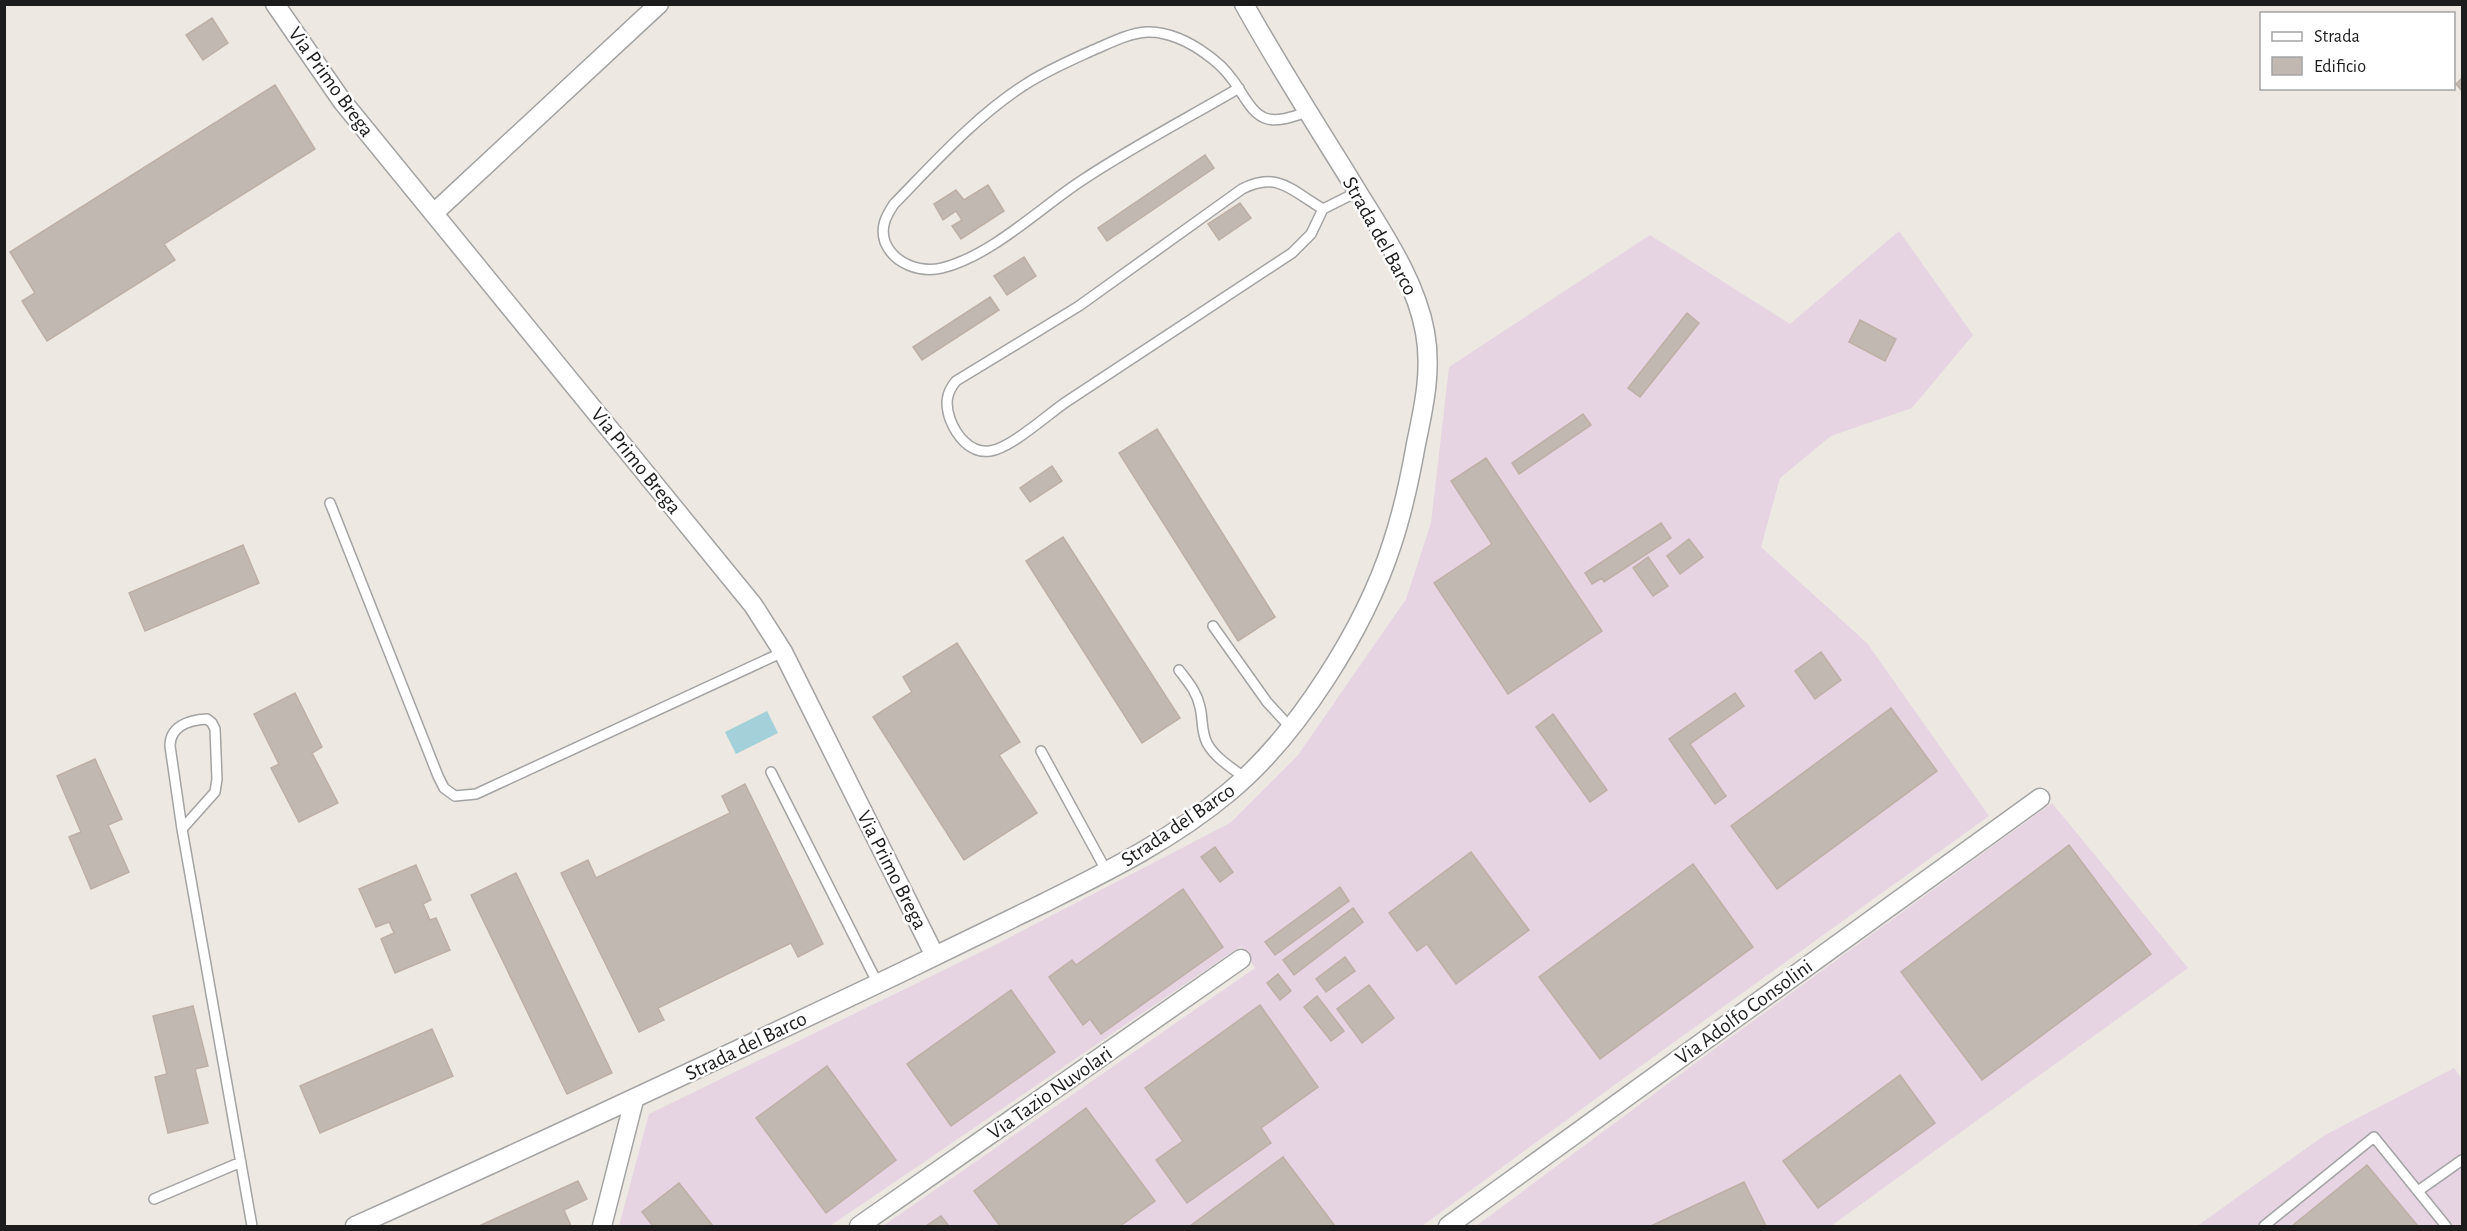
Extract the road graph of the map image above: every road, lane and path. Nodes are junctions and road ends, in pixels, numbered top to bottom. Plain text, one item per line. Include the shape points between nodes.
1 (275, 4) edge
2 (658, 4) edge
3 (1244, 4) edge
4 (1239, 88) junction
5 (1308, 112) junction
6 (1357, 192) junction
7 (1323, 209) junction
8 (434, 213) junction
9 (330, 503) dead end
10 (1212, 626) dead end
11 (783, 652) junction
12 (1179, 670) dead end
13 (1290, 727) junction
14 (1041, 751) dead end
15 (771, 772) dead end
16 (1245, 778) junction
17 (2040, 798) dead end
18 (182, 830) junction
19 (1107, 872) junction
20 (935, 956) junction
21 (1241, 959) dead end
22 (878, 984) junction
23 (634, 1100) junction
24 (2463, 1160) edge
25 (241, 1161) junction
26 (2418, 1191) junction
27 (154, 1199) dead end
28 (252, 1227) edge
29 (355, 1227) edge
30 (602, 1227) edge
31 (859, 1227) edge
32 (1448, 1227) edge
33 (2264, 1227) edge
34 (2446, 1227) edge

1 - 8 street, Via Primo Brega via 342,101
2 - 8 street
3 - 5 street, Strada del Barco
4 - 4 lane via 1204,53 1169,36 1146,32 1095,49 1026,84 945,152 887,214 883,231 888,248 896,259 919,267 937,269 965,260 1015,230 1094,173
4 - 5 lane via 1253,109 1267,119
5 - 6 street, Strada del Barco
6 - 7 lane
6 - 13 street, Strada del Barco via 1396,258 1420,312 1427,346 1426,394 1403,507 1382,572 1357,627
7 - 7 lane via 1274,181 1242,189 1079,306 956,381 946,403 956,432 976,450 992,451 1007,444 1292,253 1311,234
8 - 11 street, Via Primo Brega via 753,605
9 - 11 lane via 438,776 444,788 455,796 476,794
10 - 13 lane
11 - 20 street, Via Primo Brega
12 - 16 lane via 1198,700 1207,743
13 - 16 street, Strada del Barco
14 - 19 lane
15 - 22 lane
16 - 19 street, Strada del Barco via 1192,819
17 - 32 street, Via Adolfo Consolini
18 - 18 lane via 170,740 183,724 207,719 215,729 217,786 212,798
18 - 25 lane
19 - 20 street, Strada del Barco
20 - 22 street, Strada del Barco
21 - 31 street, Via Tazio Nuvolari
22 - 23 street, Strada del Barco
23 - 29 street, Strada del Barco
23 - 30 street
24 - 26 lane
25 - 27 lane
25 - 28 lane
26 - 33 lane via 2374,1137
26 - 34 lane

